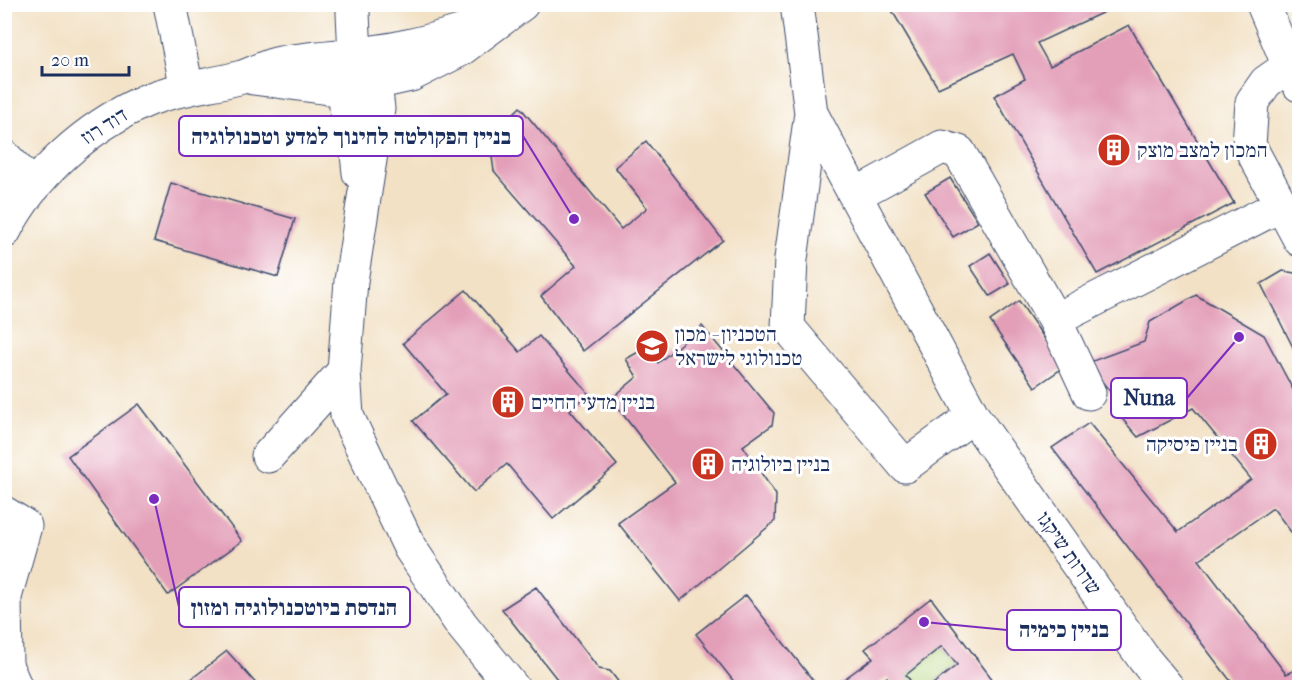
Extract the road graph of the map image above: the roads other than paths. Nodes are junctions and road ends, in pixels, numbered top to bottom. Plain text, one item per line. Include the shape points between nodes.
1 (170, 4) edge
2 (354, 4) edge
3 (797, 4) edge
4 (1263, 4) edge
5 (512, 12) edge
6 (355, 55) junction
7 (1296, 71) edge
8 (242, 77) junction
9 (360, 85) junction
10 (187, 89) junction
11 (811, 113) junction
12 (16, 176) edge
13 (855, 195) junction
14 (1281, 205) junction
15 (4, 232) edge
16 (1299, 240) edge
17 (1055, 320) junction
18 (344, 371) junction
19 (1089, 393) dead end
20 (347, 416) junction
21 (973, 416) junction
22 (4, 513) edge
23 (16, 687) edge
24 (513, 687) edge
25 (1168, 687) edge

1 - 10 street
2 - 6 street
3 - 11 street
4 - 7 street
5 - 6 street, דוד רוז via 402,47
5 - 9 street, דוד רוז via 460,50 411,75
6 - 8 street, דוד רוז via 278,63
6 - 9 street
7 - 14 street via 1252,102 1250,145
8 - 9 street, דוד רוז via 329,88
8 - 10 street, דוד רוז
9 - 18 street via 378,109 351,281
10 - 12 street, דוד רוז via 146,101 65,153
11 - 13 street, שדרות שיקגו
11 - 21 street via 791,259 788,327 905,466
12 - 15 street, דוד רוז
13 - 17 street via 942,147 959,152
13 - 21 street, שדרות שיקגו
14 - 16 street
14 - 17 street
17 - 19 street
18 - 20 street
18 - 20 street via 279,445
20 - 24 street via 410,548 461,624
21 - 25 street, שדרות שיקגו via 1144,659
22 - 23 street via 25,526 5,597 6,665

